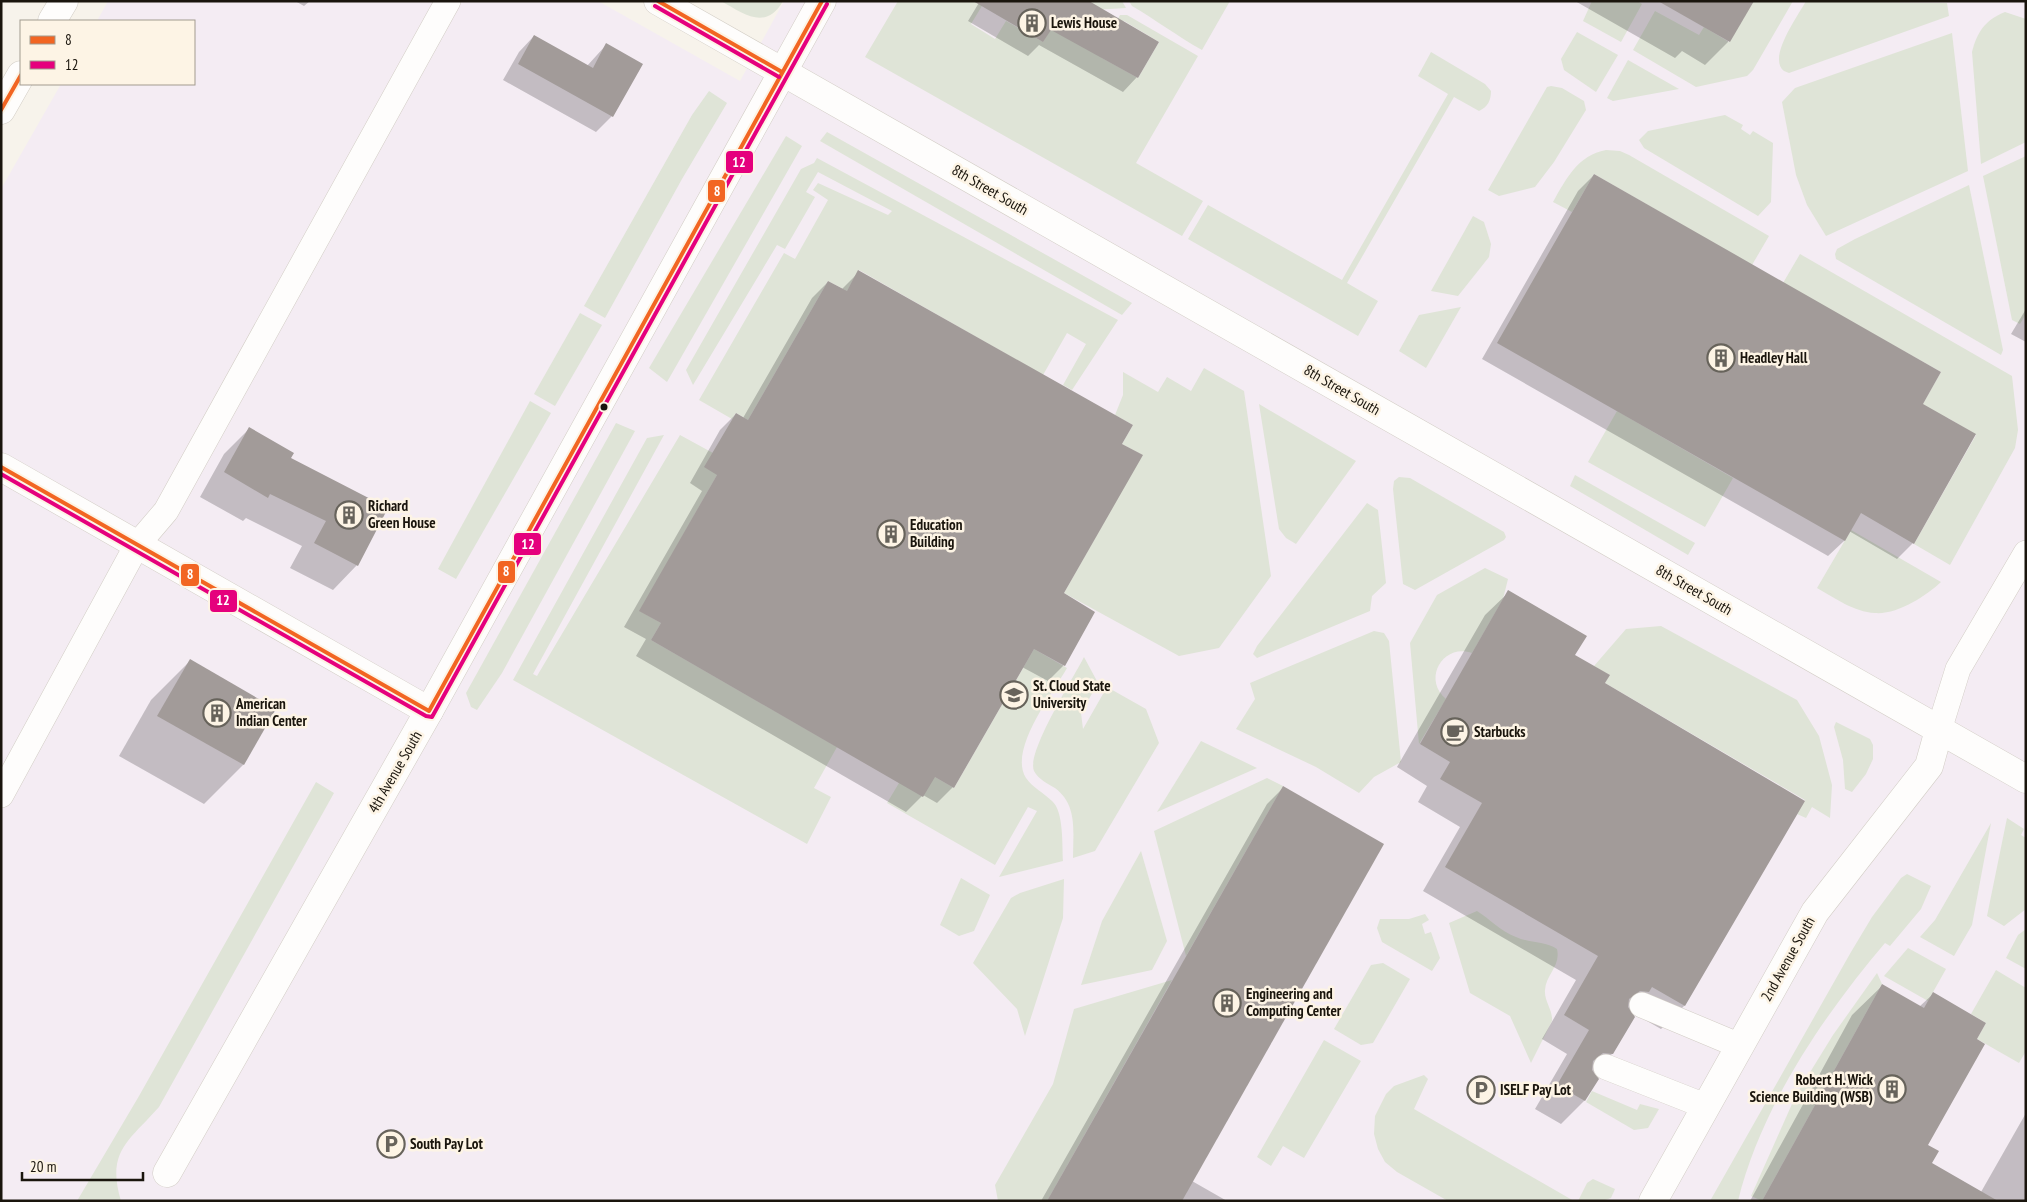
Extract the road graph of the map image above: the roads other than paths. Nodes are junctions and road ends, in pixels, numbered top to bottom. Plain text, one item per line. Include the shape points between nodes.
1 (64, 1) edge
2 (448, 1) edge
3 (658, 1) edge
4 (822, 1) edge
5 (53, 20) edge
6 (782, 72) junction
7 (20, 77) edge
8 (2, 105) edge
9 (1, 467) edge
10 (137, 545) junction
11 (2026, 553) edge
12 (430, 712) junction
13 (1939, 730) junction
14 (2026, 779) edge
15 (1, 795) edge
16 (1642, 1005) dead end
17 (1740, 1046) junction
18 (1606, 1067) dead end
19 (1705, 1106) junction
20 (167, 1173) dead end
21 (1653, 1201) edge

1 - 5 street
2 - 10 lane via 166,511
3 - 6 street, 8th Street South
4 - 6 street, 4th Avenue South
6 - 12 street, 4th Avenue South
6 - 13 street, 8th Street South
7 - 8 street
9 - 10 street
10 - 12 street
10 - 15 lane
11 - 13 lane via 1958,669
12 - 20 street, 4th Avenue South
13 - 14 street, 8th Street South
13 - 17 street, 2nd Avenue South via 1929,766 1815,912
16 - 17 lane
17 - 19 street, 2nd Avenue South
18 - 19 lane
19 - 21 street, 2nd Avenue South

